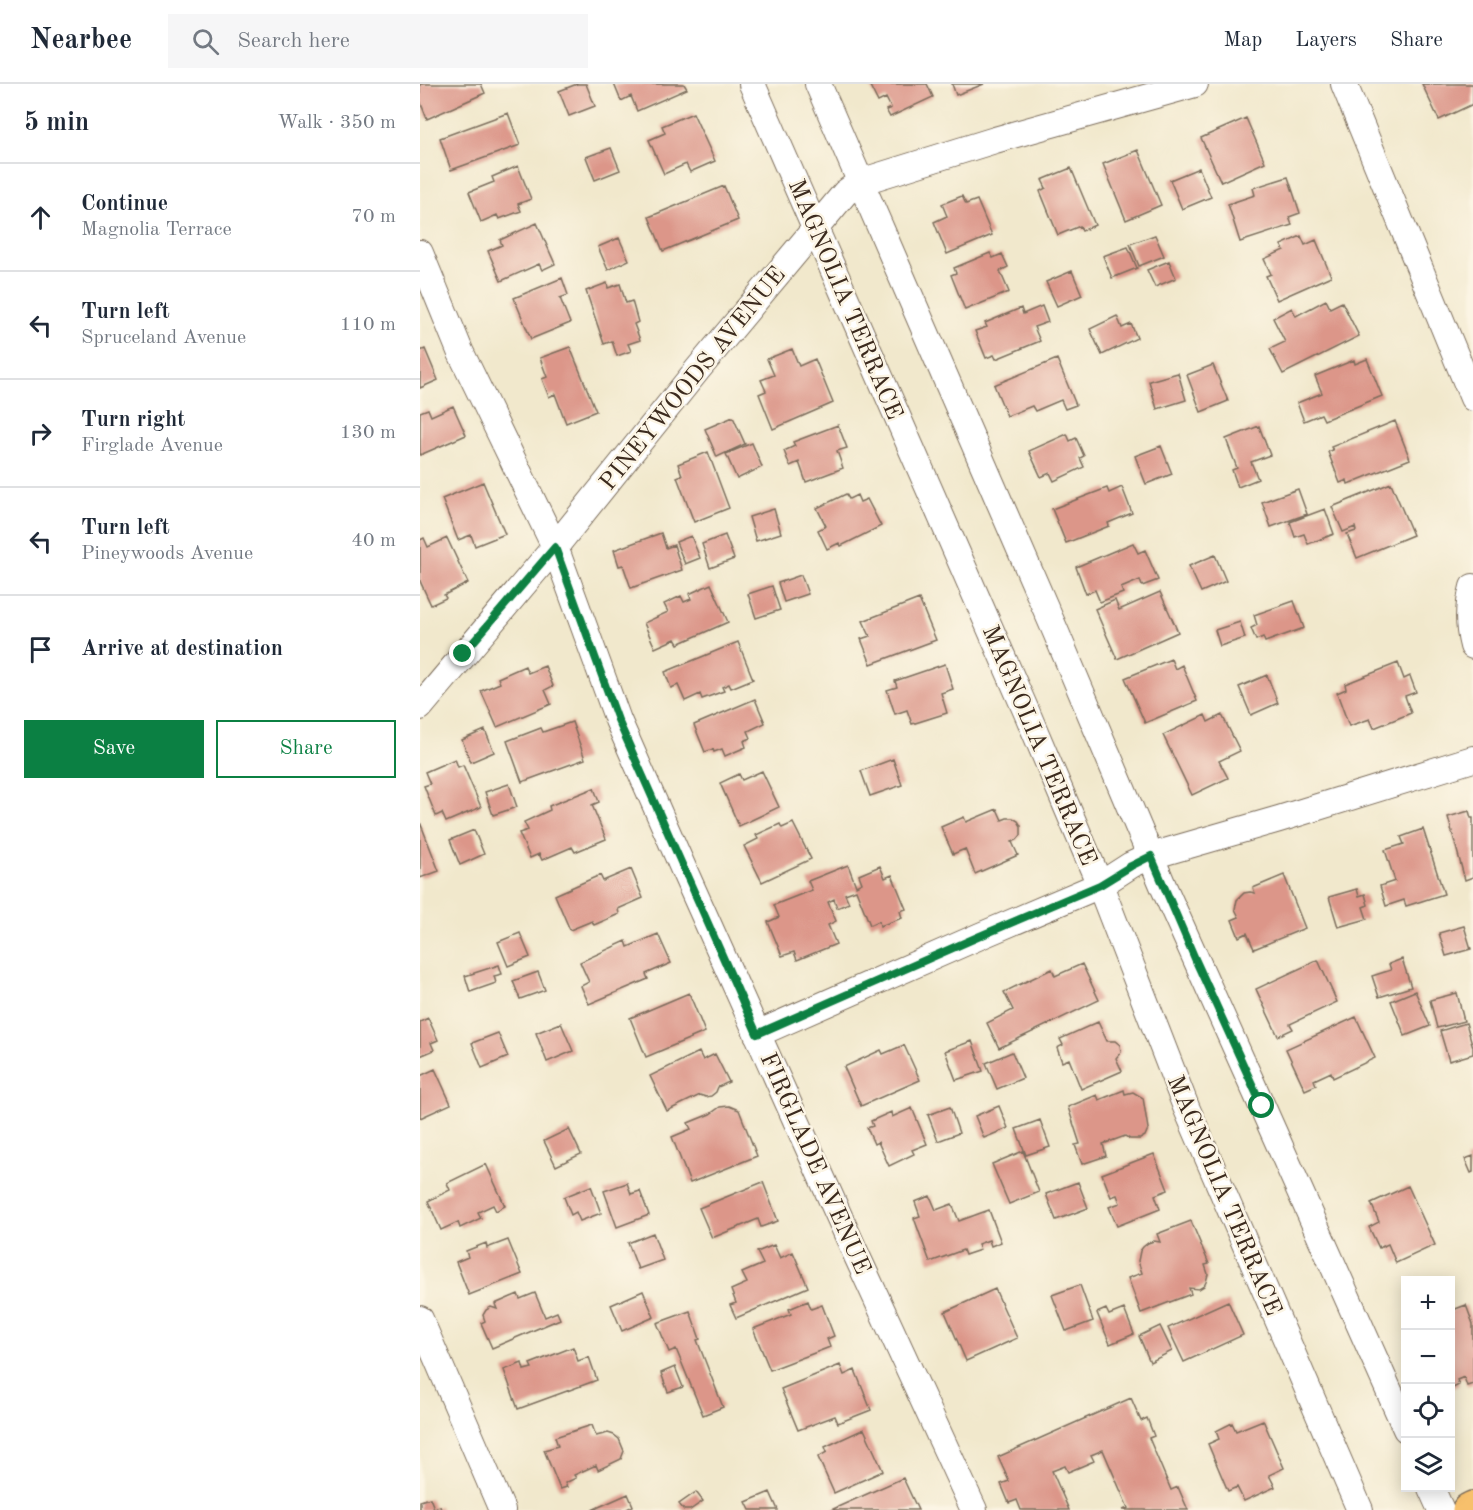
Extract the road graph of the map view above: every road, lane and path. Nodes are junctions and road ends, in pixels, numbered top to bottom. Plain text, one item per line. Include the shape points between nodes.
1 (752, 84) edge
2 (818, 84) edge
3 (1195, 84) edge
4 (1344, 84) edge
5 (860, 182) junction
6 (815, 227) junction
7 (420, 253) edge
8 (1473, 398) edge
9 (555, 547) junction
10 (1473, 587) edge
11 (1473, 646) edge
12 (420, 707) edge
13 (1473, 759) edge
14 (1151, 856) junction
15 (1100, 885) junction
16 (757, 1034) junction
17 (420, 1319) edge
18 (1401, 1418) edge
19 (1433, 1492) edge
20 (1473, 1508) edge
21 (502, 1510) edge
22 (974, 1510) edge
23 (1360, 1510) edge
24 (1441, 1510) edge
25 (1469, 1510) edge

1 - 6 street, MAGNOLIA TERRACE
2 - 5 street
3 - 5 street, PINEYWOODS AVENUE
4 - 8 street
5 - 6 street, PINEYWOODS AVENUE
5 - 14 street
6 - 9 street, PINEYWOODS AVENUE
6 - 15 street, MAGNOLIA TERRACE
7 - 9 street, FIRGLADE AVENUE via 460,351
9 - 12 street, PINEYWOODS AVENUE
9 - 16 street, FIRGLADE AVENUE via 618,720
10 - 11 street via 1469,625
13 - 14 street
14 - 15 street
14 - 18 street
15 - 16 street
15 - 23 street, MAGNOLIA TERRACE via 1186,1107
16 - 22 street, FIRGLADE AVENUE
17 - 21 street
19 - 24 street
20 - 25 main road

